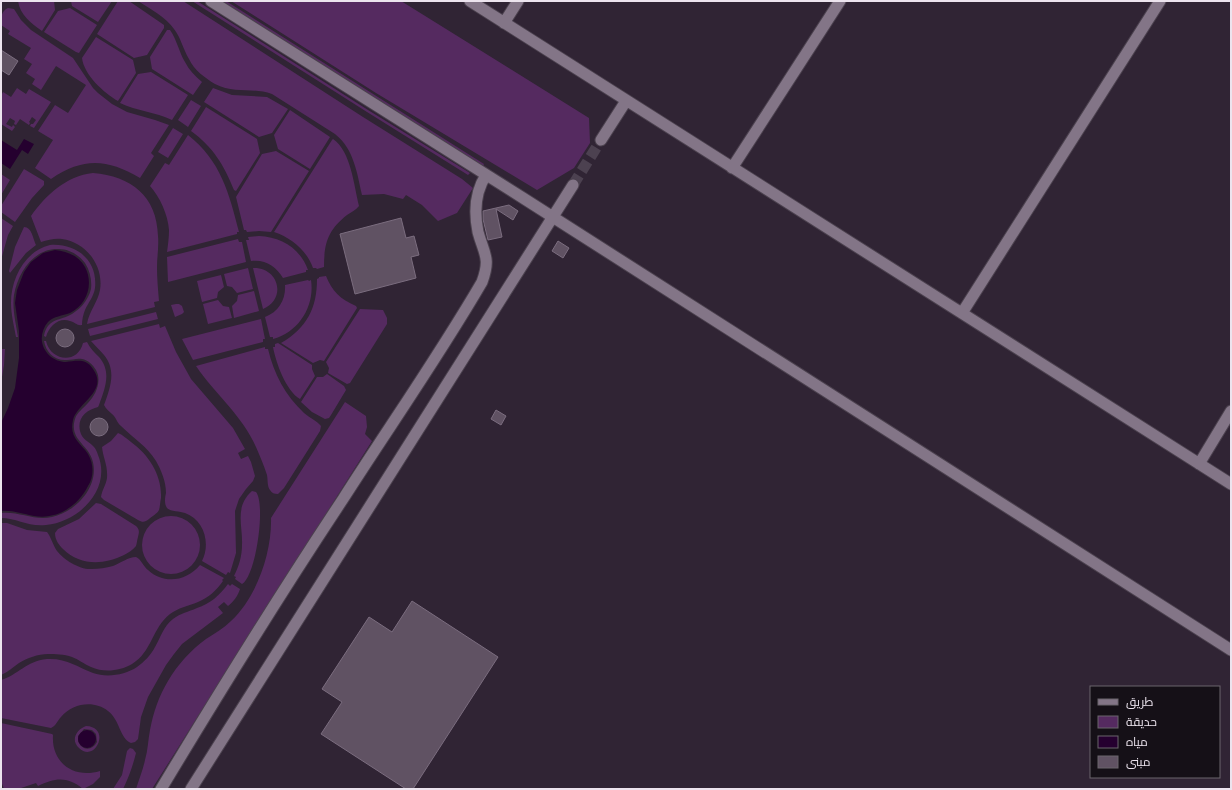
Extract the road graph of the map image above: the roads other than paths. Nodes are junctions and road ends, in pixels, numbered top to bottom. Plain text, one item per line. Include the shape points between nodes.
1 (211, 1) edge
2 (470, 1) edge
3 (518, 1) edge
4 (840, 1) edge
5 (1160, 1) edge
6 (504, 22) junction
7 (626, 101) junction
8 (601, 140) tunnel mouth
9 (732, 168) junction
10 (486, 175) junction
11 (572, 185) tunnel mouth
12 (552, 218) junction
13 (962, 313) junction
14 (1231, 411) edge
15 (1198, 464) junction
16 (1231, 484) edge
17 (1231, 650) edge
18 (161, 789) edge
19 (191, 789) edge

1 - 10 street
2 - 6 street
3 - 6 street
4 - 9 street
5 - 13 street
6 - 7 street
7 - 8 street
7 - 9 street
9 - 13 street
10 - 12 street
10 - 18 street via 478,191 476,206 478,232 486,256 486,270 482,282 266,618
11 - 12 street
12 - 17 street
12 - 19 street
13 - 15 street
14 - 15 street
15 - 16 street

